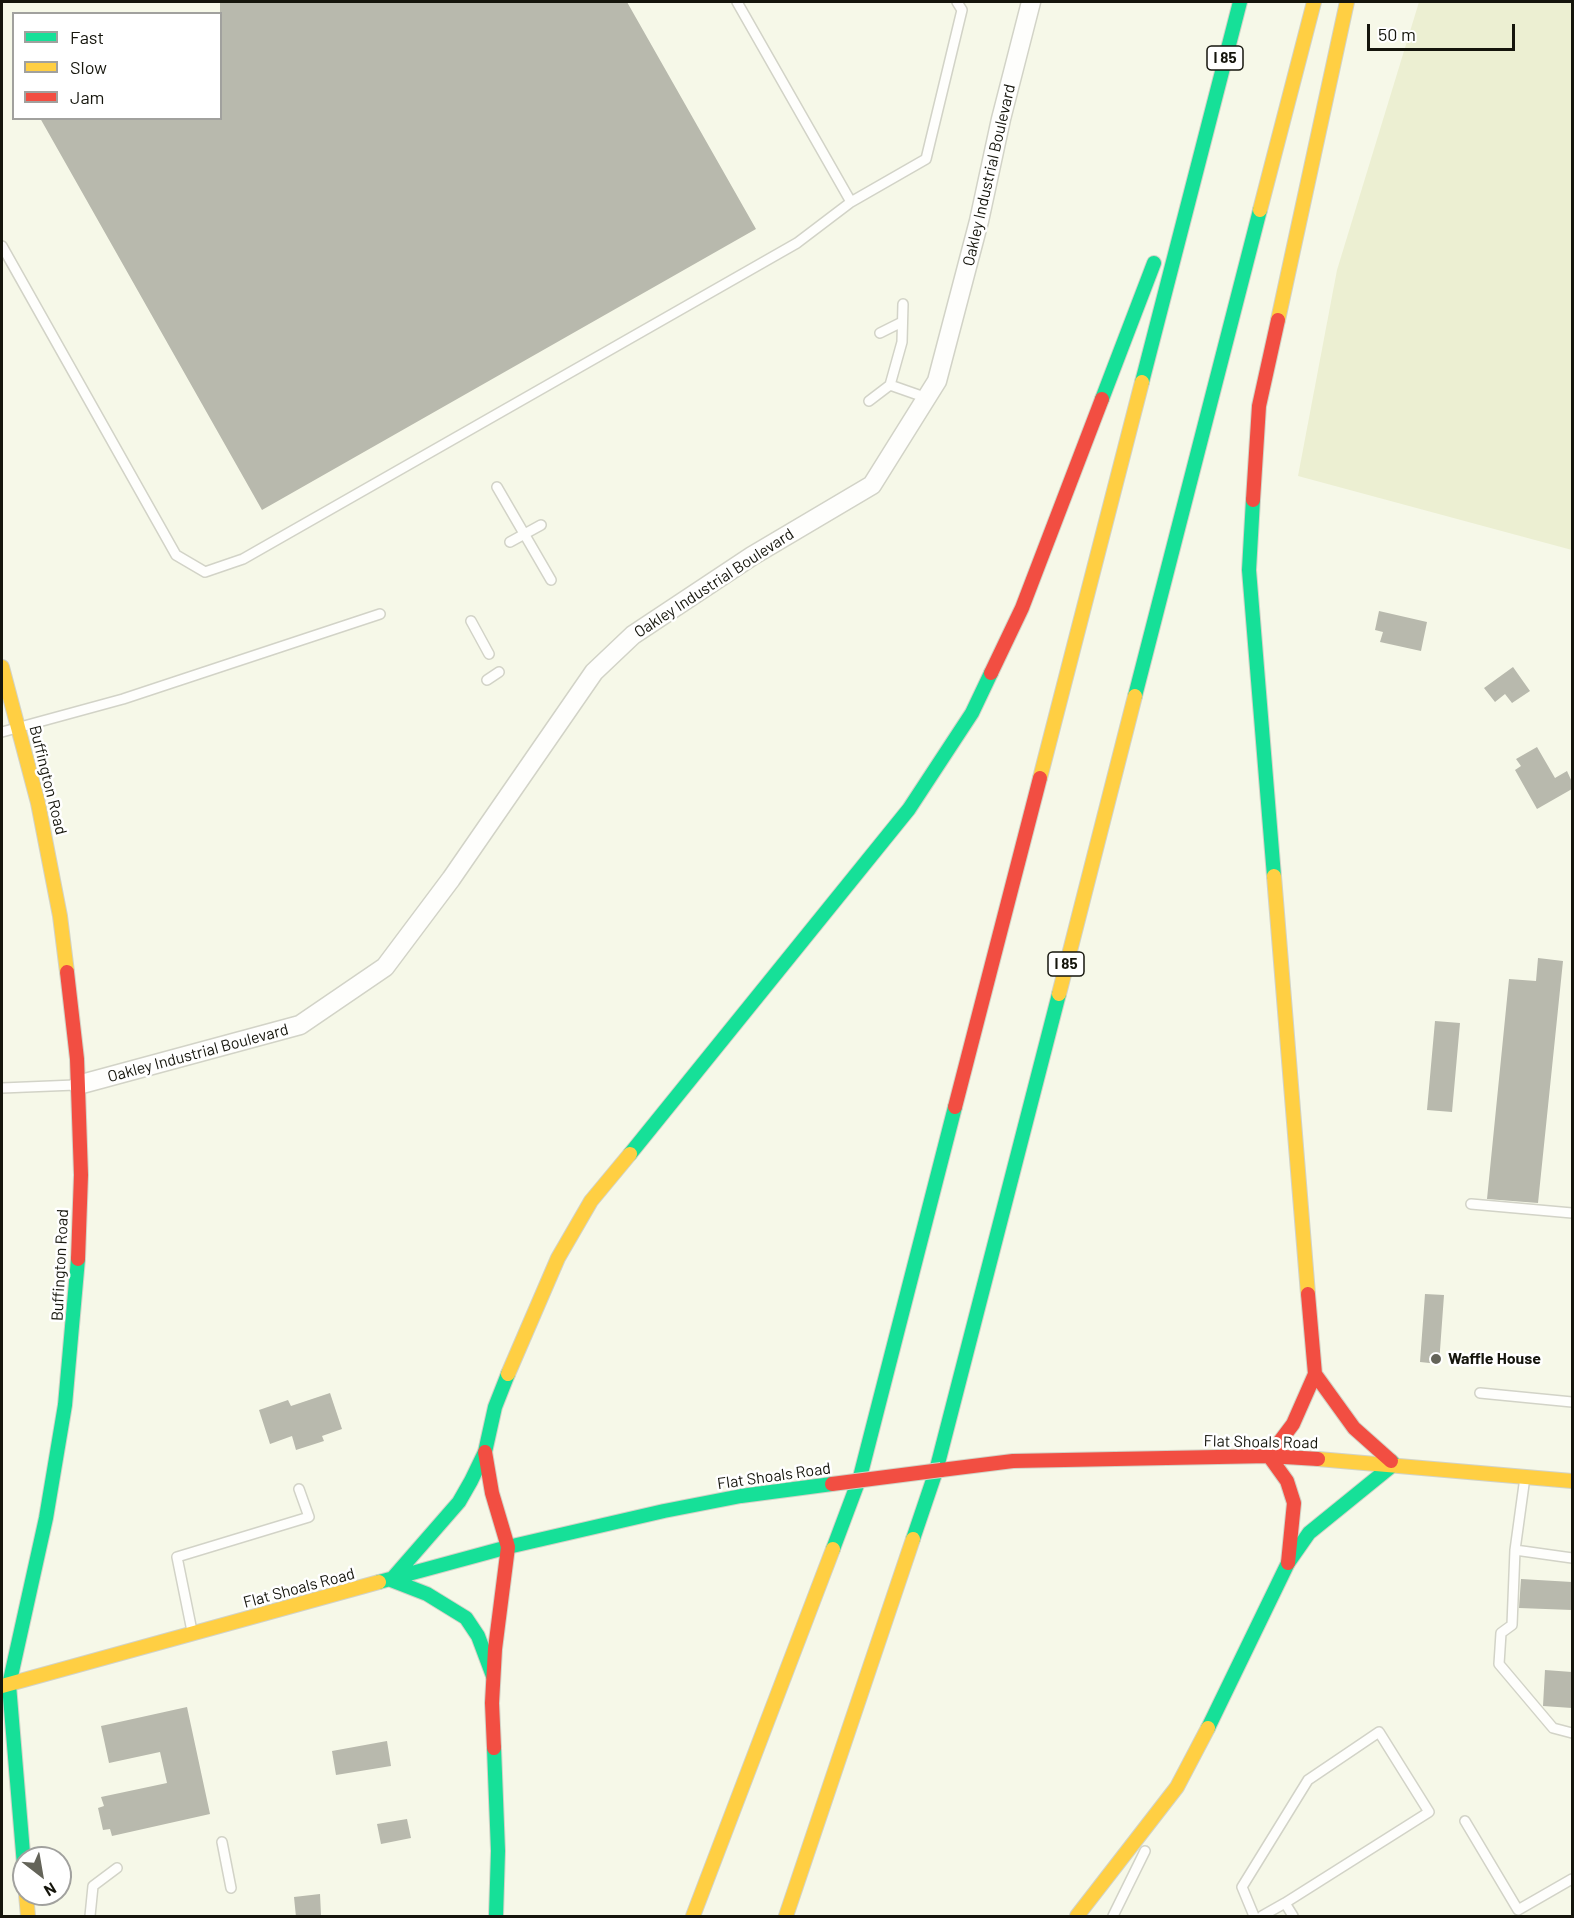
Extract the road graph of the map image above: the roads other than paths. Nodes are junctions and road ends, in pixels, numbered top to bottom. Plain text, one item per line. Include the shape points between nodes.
1 (737, 2) edge
2 (957, 2) edge
3 (1031, 2) edge
4 (1240, 2) edge
5 (1314, 2) edge
6 (1347, 2) edge
7 (1210, 115) junction
8 (851, 202) junction
9 (1167, 227) dead end
10 (2, 246) edge
11 (1159, 250) dead end
12 (903, 304) dead end
13 (902, 322) junction
14 (880, 333) dead end
15 (890, 385) junction
16 (927, 398) junction
17 (869, 401) dead end
18 (497, 487) dead end
19 (541, 525) dead end
20 (524, 535) junction
21 (510, 542) dead end
22 (551, 580) dead end
23 (380, 614) dead end
24 (471, 621) dead end
25 (489, 654) dead end
26 (2, 667) edge
27 (499, 672) dead end
28 (487, 680) dead end
29 (18, 728) junction
30 (2, 732) edge
31 (78, 1085) junction
32 (2, 1088) edge
33 (1471, 1204) dead end
34 (1572, 1213) edge
35 (1314, 1374) junction
36 (1480, 1393) dead end
37 (1572, 1402) edge
38 (485, 1452) junction
39 (1269, 1456) junction
40 (1395, 1464) junction
41 (1525, 1477) junction
42 (1572, 1481) edge
43 (299, 1489) dead end
44 (508, 1547) junction
45 (1515, 1550) junction
46 (1572, 1558) edge
47 (1288, 1563) junction
48 (391, 1580) junction
49 (192, 1634) junction
50 (493, 1676) junction
51 (5, 1685) edge
52 (1572, 1733) edge
53 (1177, 1787) junction
54 (1465, 1821) dead end
55 (222, 1842) dead end
56 (22, 1846) edge
57 (117, 1868) dead end
58 (1572, 1879) edge
59 (231, 1888) dead end
60 (1285, 1904) junction
61 (90, 1917) edge
62 (496, 1917) edge
63 (693, 1917) edge
64 (786, 1917) edge
65 (1077, 1917) edge
66 (1113, 1917) edge
67 (1254, 1917) edge
68 (1262, 1917) edge
69 (1293, 1917) edge

1 - 8 lane
2 - 8 lane via 962,10 926,159
3 - 16 street, Oakley Industrial Boulevard via 974,244 938,381
4 - 7 main road, I 85
5 - 64 main road, I 85 via 936,1471
6 - 35 main road via 1259,406 1249,570
7 - 9 main road
7 - 63 main road, I 85 via 860,1477
8 - 10 lane via 797,243 243,559 205,572 176,555
11 - 38 main road via 1022,608 972,713 909,809 591,1201 530,1318 495,1407
12 - 13 lane
13 - 14 lane
13 - 15 lane via 902,342
15 - 16 lane
15 - 17 lane
16 - 31 street, Oakley Industrial Boulevard via 872,485 752,556 633,635 594,672 451,879 384,967 300,1025
18 - 20 lane
19 - 20 lane
20 - 21 lane
20 - 22 lane
23 - 29 lane via 123,699
24 - 25 lane
26 - 29 main road, Buffington Road
27 - 28 lane
29 - 30 lane
29 - 31 main road, Buffington Road via 38,803 60,916
31 - 32 lane
31 - 51 main road, Buffington Road via 81,1191 77,1290 66,1396 46,1518
33 - 34 lane
35 - 39 main road via 1293,1424
35 - 40 main road via 1354,1428
36 - 37 lane
38 - 44 main road
38 - 48 main road via 459,1502
39 - 40 main road, Flat Shoals Road
39 - 44 main road, Flat Shoals Road, bridge via 1013,1461 741,1496
39 - 47 main road via 1287,1481 1294,1503
40 - 41 main road, Flat Shoals Road
40 - 47 main road via 1309,1533
41 - 42 main road, Flat Shoals Road
41 - 45 lane
43 - 49 lane via 309,1517 177,1557
44 - 48 main road, Flat Shoals Road
44 - 50 main road
45 - 46 lane
45 - 52 lane via 1512,1625 1501,1633 1499,1664 1553,1728
47 - 53 main road
48 - 49 main road, Flat Shoals Road
48 - 50 main road via 427,1594 466,1618 478,1636
49 - 51 main road, Flat Shoals Road
50 - 62 main road
51 - 56 main road, Buffington Road
53 - 65 main road
53 - 66 lane
54 - 58 lane via 1518,1910
55 - 59 lane
57 - 61 lane via 93,1886
60 - 67 lane via 1429,1812 1379,1732 1308,1780 1242,1887
60 - 68 lane
60 - 69 lane

